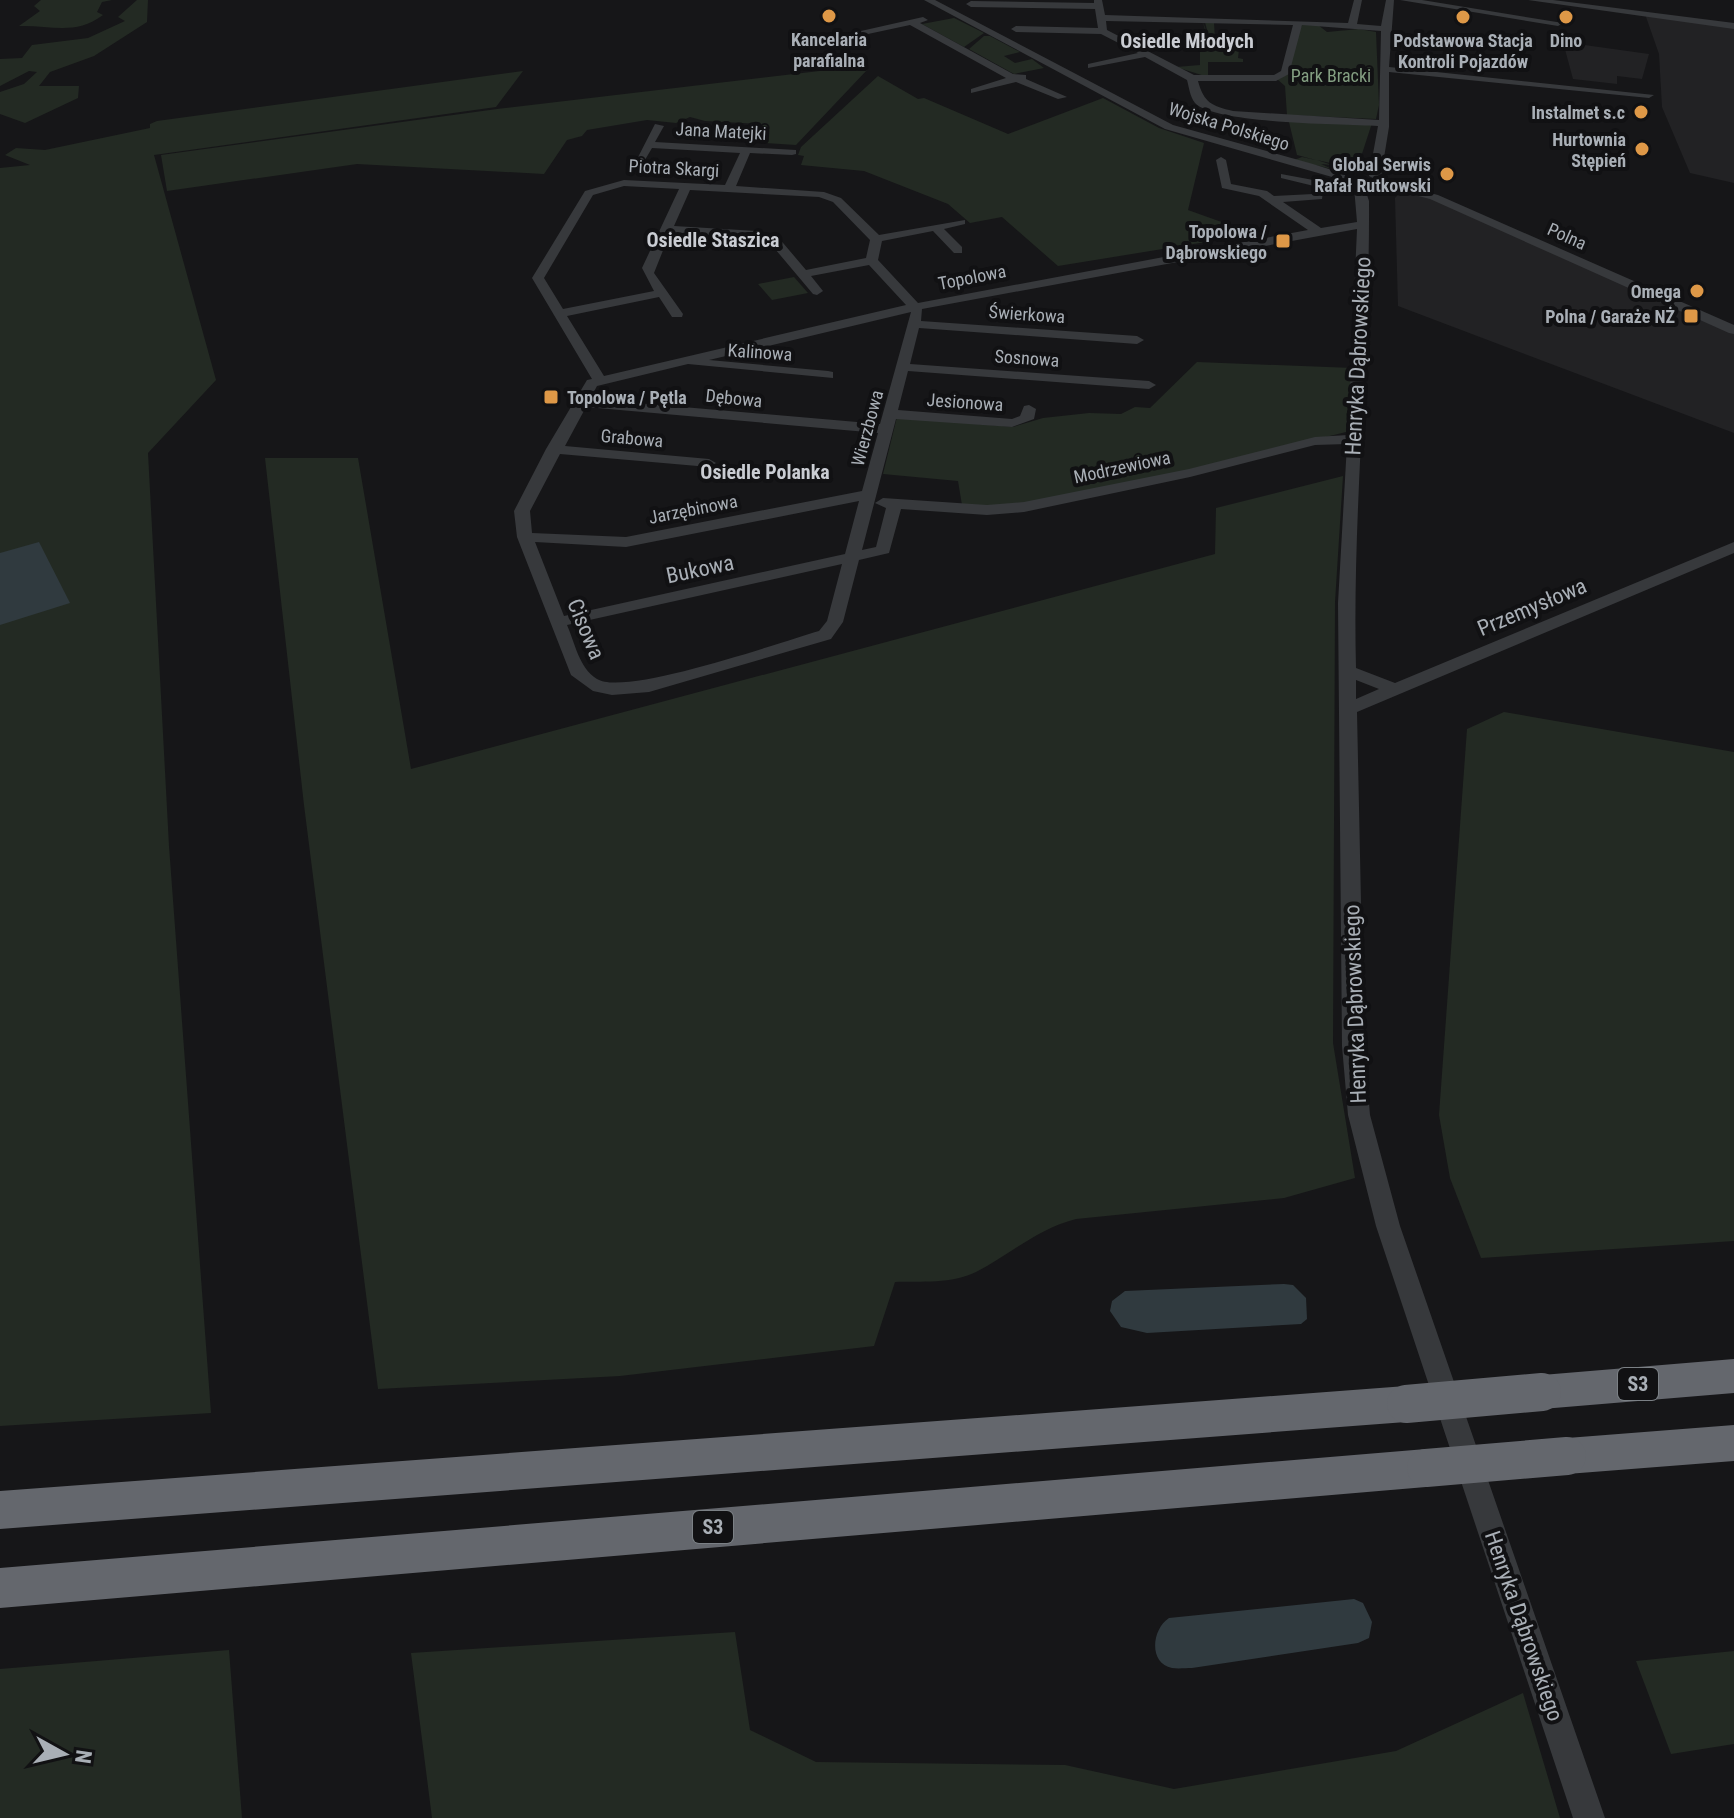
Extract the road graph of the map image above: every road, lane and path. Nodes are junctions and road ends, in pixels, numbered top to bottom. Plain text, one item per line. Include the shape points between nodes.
1 (928, 0) edge
2 (1358, 0) edge
3 (1390, 0) edge
4 (1404, 0) edge
5 (1532, 0) edge
6 (1562, 2) edge
7 (1099, 3) edge
8 (971, 4) dead end
9 (954, 14) junction
10 (1100, 18) junction
11 (911, 22) junction
12 (1298, 22) junction
13 (1558, 23) dead end
14 (1734, 26) edge
15 (1352, 27) junction
16 (1016, 29) dead end
17 (1385, 29) junction
18 (1103, 31) junction
19 (826, 40) dead end
20 (1147, 54) junction
21 (1091, 66) dead end
22 (1057, 68) junction
23 (1384, 69) junction
24 (1192, 78) junction
25 (1017, 79) junction
26 (975, 91) dead end
27 (1649, 95) dead end
28 (1062, 97) dead end
29 (1384, 123) junction
30 (659, 126) dead end
31 (648, 145) junction
32 (746, 151) junction
33 (792, 152) dead end
34 (1221, 160) dead end
35 (638, 163) dead end
36 (1285, 176) dead end
37 (592, 178) dead end
38 (1365, 180) junction
39 (613, 184) junction
40 (686, 187) junction
41 (729, 189) junction
42 (1274, 199) junction
43 (961, 222) dead end
44 (1363, 224) junction
45 (935, 227) junction
46 (667, 229) junction
47 (1317, 231) junction
48 (876, 239) junction
49 (958, 250) dead end
50 (872, 261) junction
51 (803, 274) junction
52 (817, 291) dead end
53 (661, 293) junction
54 (915, 307) junction
55 (557, 314) junction
56 (677, 314) dead end
57 (914, 324) junction
58 (1734, 330) edge
59 (1137, 340) dead end
60 (691, 359) junction
61 (902, 367) junction
62 (828, 375) dead end
63 (596, 382) junction
64 (1149, 385) dead end
65 (579, 402) junction
66 (1029, 409) dead end
67 (887, 422) junction
68 (1354, 439) junction
69 (553, 449) junction
70 (709, 463) dead end
71 (867, 498) junction
72 (895, 504) junction
73 (525, 537) junction
74 (1734, 547) edge
75 (851, 559) junction
76 (559, 622) junction
77 (1348, 671) junction
78 (1397, 690) junction
79 (1348, 709) junction
80 (1734, 1376) edge
81 (1734, 1443) edge
82 (0, 1510) edge
83 (0, 1588) edge
84 (1589, 1818) edge

1 - 9 street, Wojska Polskiego
2 - 15 street
3 - 17 street
4 - 13 street
5 - 6 street
6 - 14 street
7 - 8 street
7 - 10 street
9 - 11 street
9 - 22 street, Wojska Polskiego
10 - 12 street via 1209,15
10 - 18 street
11 - 19 street
11 - 25 street
12 - 15 street
12 - 24 street via 1286,72 1276,78
15 - 17 street
16 - 18 street
17 - 23 street
18 - 20 street
20 - 21 street
20 - 24 street
22 - 25 street
22 - 38 street, Wojska Polskiego via 1181,132
23 - 27 street
23 - 29 street
24 - 29 street via 1198,100 1221,112
25 - 26 street
25 - 28 street
29 - 38 street
30 - 31 street
31 - 32 street, Jana Matejki
31 - 35 street
32 - 33 street, Jana Matejki
32 - 41 street
34 - 42 street via 1226,186
36 - 42 street via 1320,184 1318,197
37 - 39 street
38 - 44 street, Henryka Dąbrowskiego
38 - 58 street, Polna via 1445,201
39 - 40 street, Piotra Skargi
39 - 55 street, Piotra Skargi via 589,193 538,278
40 - 41 street, Piotra Skargi
40 - 46 street
41 - 48 street, Piotra Skargi via 820,194 837,200
42 - 47 street
43 - 45 street
44 - 47 street, Topolowa
44 - 68 street, Henryka Dąbrowskiego
45 - 48 street
45 - 49 street
46 - 51 street via 774,240
46 - 53 street via 648,268
47 - 54 street, Topolowa
48 - 50 street
50 - 51 street
50 - 54 street
51 - 52 street
53 - 55 street
53 - 56 street
54 - 57 street, Wierzbowa
54 - 60 street, Topolowa
55 - 63 street, Piotra Skargi
57 - 59 street, Świerkowa
57 - 61 street, Wierzbowa
60 - 62 street, Kalinowa via 706,366
60 - 63 street, Topolowa
61 - 64 street, Sosnowa
61 - 67 street, Wierzbowa
63 - 65 street, Cisowa
65 - 67 street, Dębowa
65 - 69 street, Cisowa
66 - 67 street, Jesionowa via 1027,419 1012,423
67 - 71 street, Wierzbowa
68 - 72 street, Modrzewiowa via 1315,441 1024,507
68 - 77 street, Henryka Dąbrowskiego
69 - 70 street, Grabowa
69 - 73 street, Cisowa via 522,511
71 - 72 street, Modrzewiowa
71 - 73 street, Jarzębinowa via 626,542
71 - 75 street, Wierzbowa
72 - 75 street, Bukowa via 883,550
73 - 76 street, Cisowa
74 - 78 street, Przemysłowa
75 - 76 street, Bukowa
75 - 76 street, Cisowa via 835,622 825,635 649,686 593,685 577,671
77 - 78 street
77 - 79 street, Henryka Dąbrowskiego
78 - 79 street, Przemysłowa
79 - 84 street, Henryka Dąbrowskiego via 1353,1046 1359,1115 1388,1226
80 - 82 highway, S3, bridge
81 - 83 highway, S3, bridge

